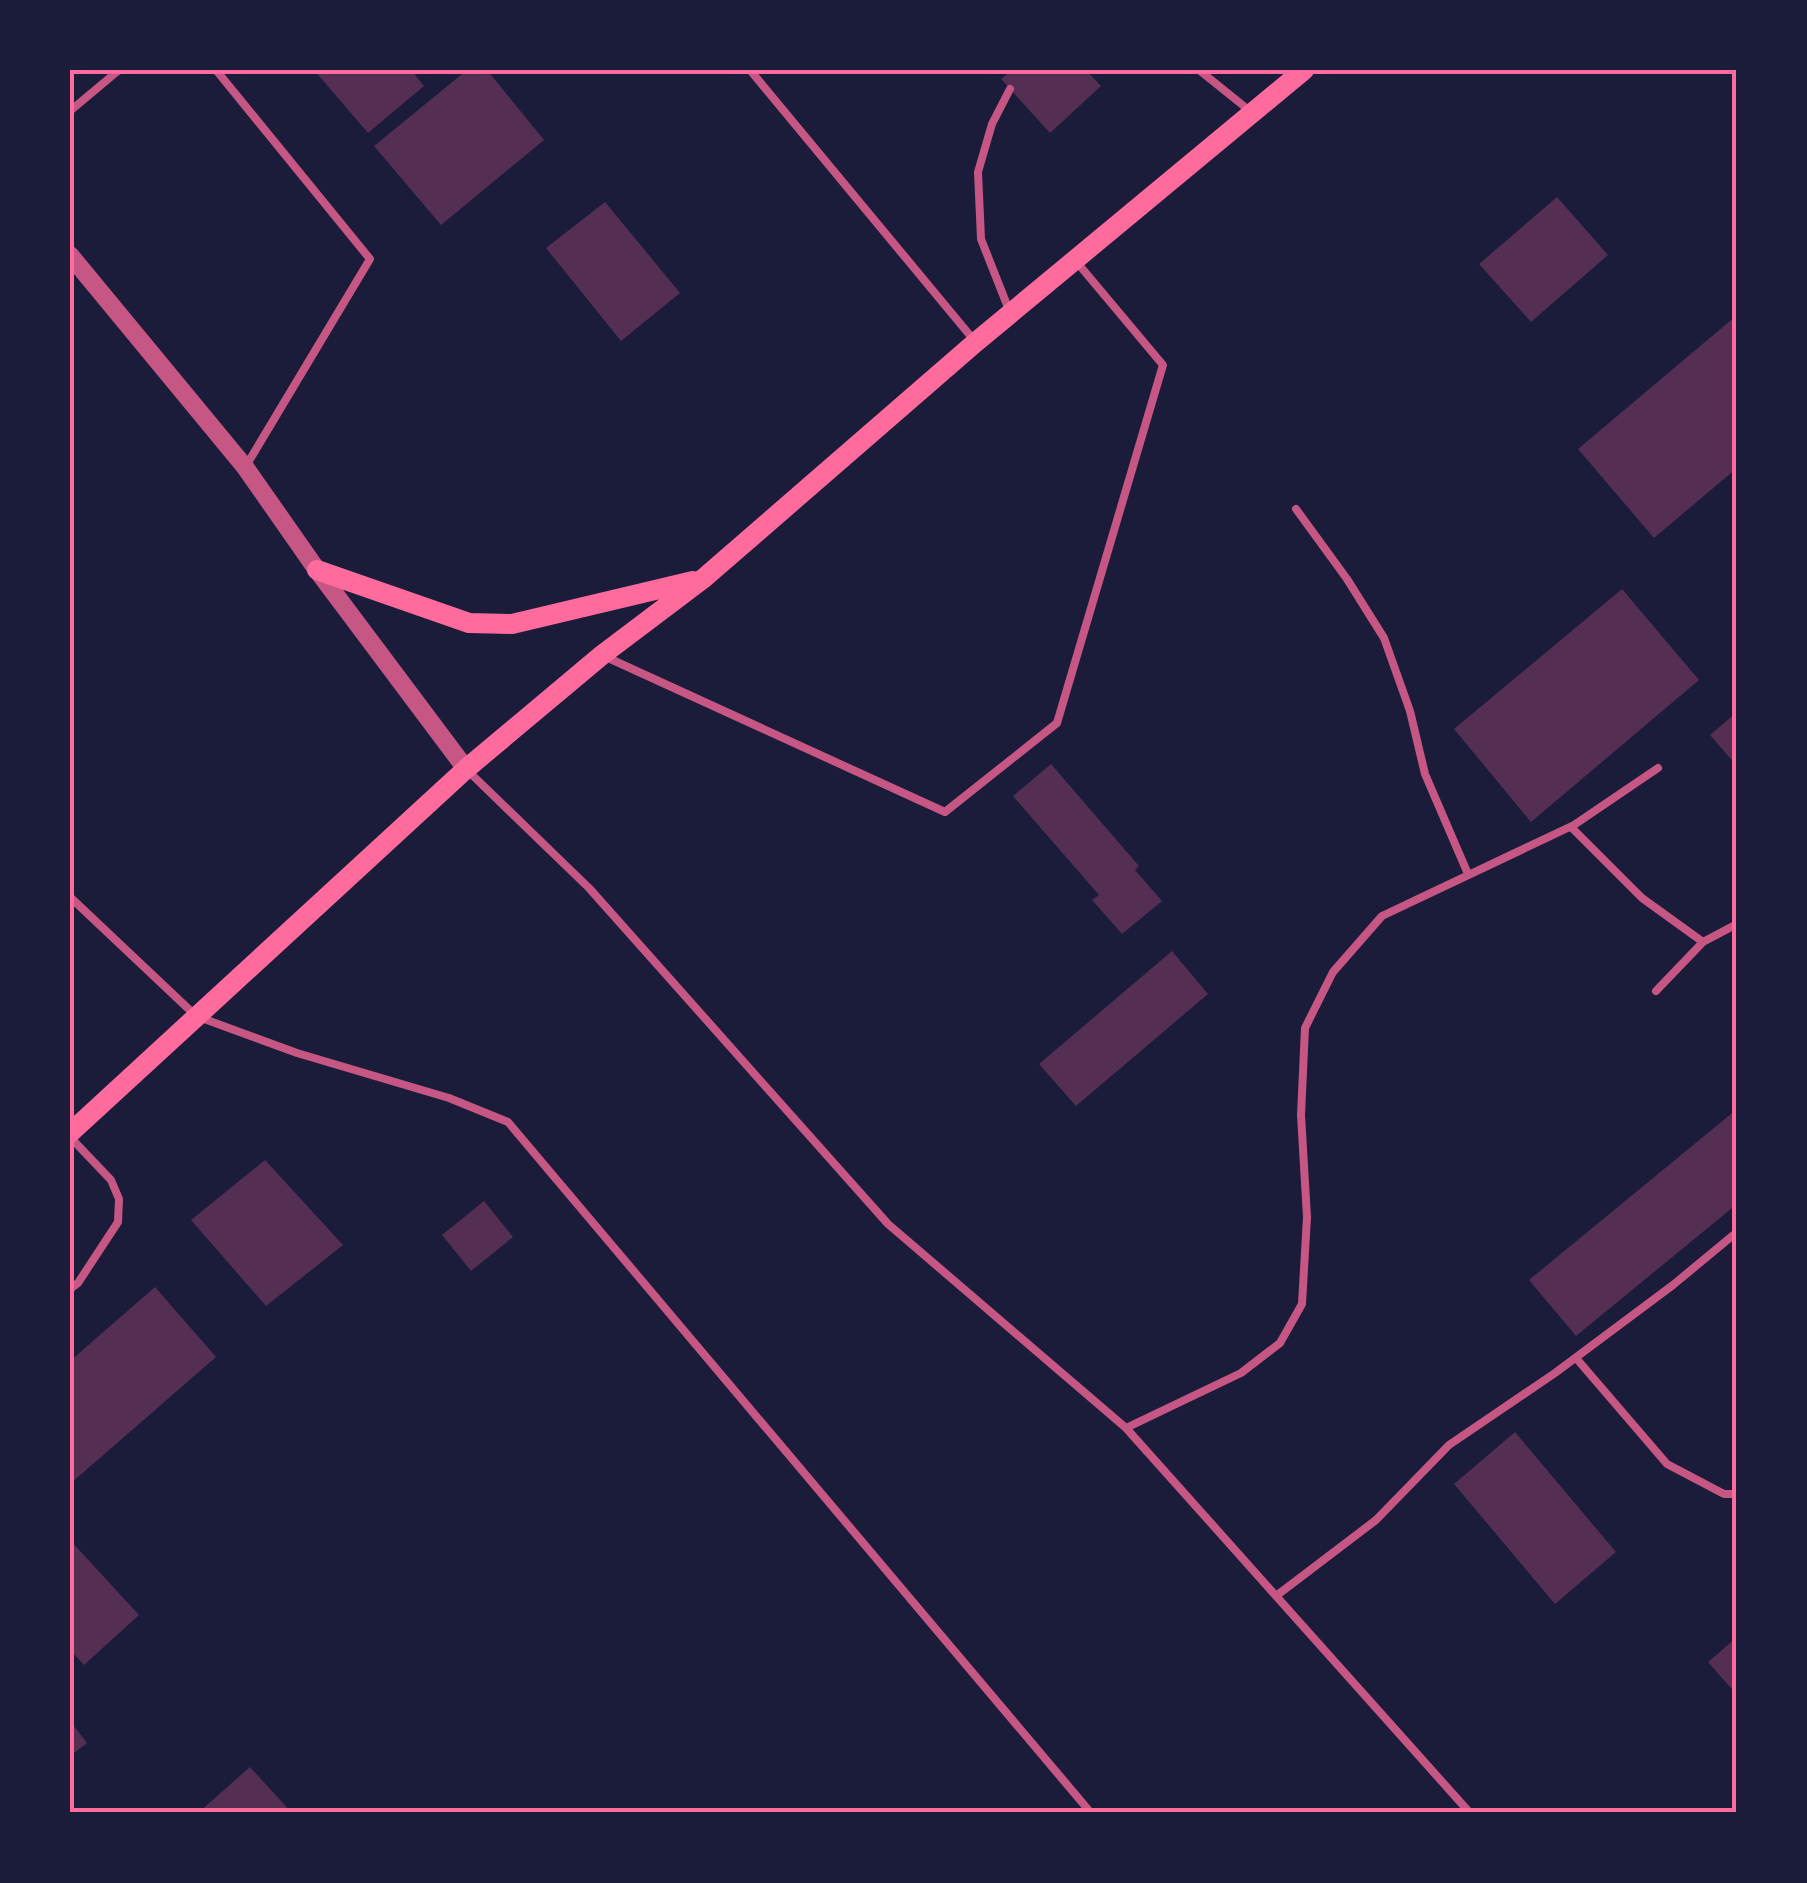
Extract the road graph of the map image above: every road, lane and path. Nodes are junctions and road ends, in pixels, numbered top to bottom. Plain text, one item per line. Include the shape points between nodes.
1 (119, 70) edge
2 (216, 70) edge
3 (750, 70) edge
4 (1199, 70) edge
5 (1304, 70) edge
6 (1010, 89) dead end
7 (70, 111) edge
8 (1252, 114) junction
9 (70, 255) edge
10 (1075, 260) junction
11 (1010, 314) junction
12 (976, 342) junction
13 (245, 468) junction
14 (1296, 509) dead end
15 (317, 570) junction
16 (704, 578) junction
17 (602, 655) junction
18 (1658, 768) dead end
19 (466, 769) junction
20 (1571, 826) junction
21 (1468, 874) junction
22 (70, 897) edge
23 (1737, 924) edge
24 (1704, 942) junction
25 (1656, 991) dead end
26 (196, 1016) junction
27 (70, 1135) edge
28 (1737, 1232) edge
29 (70, 1290) edge
30 (1576, 1358) junction
31 (1126, 1428) junction
32 (1737, 1494) edge
33 (1276, 1596) junction
34 (1091, 1813) edge
35 (1470, 1813) edge

1 - 7 lane
2 - 13 lane via 370,258
3 - 12 lane
4 - 8 lane
5 - 8 main road
6 - 11 lane via 978,172 980,239
8 - 10 main road
9 - 13 street
10 - 11 main road
10 - 17 lane via 1162,366 1057,724 945,812
11 - 12 main road
12 - 16 main road
13 - 15 street
14 - 21 lane via 1384,638 1425,774
15 - 16 main road via 469,623 512,624
15 - 19 street
16 - 17 main road
17 - 19 main road
18 - 20 lane
19 - 26 main road
19 - 31 lane via 590,888 888,1224
20 - 21 lane
20 - 24 lane via 1642,898
21 - 31 lane via 1382,916 1333,972 1304,1028 1302,1304 1280,1343 1241,1372
22 - 26 lane
23 - 24 lane
24 - 25 lane
26 - 27 main road
26 - 34 lane via 508,1122
27 - 29 lane via 111,1180 119,1199 118,1222
28 - 30 lane
30 - 32 lane via 1668,1464 1724,1494
30 - 33 lane via 1450,1445 1376,1520
31 - 33 lane
33 - 35 lane

